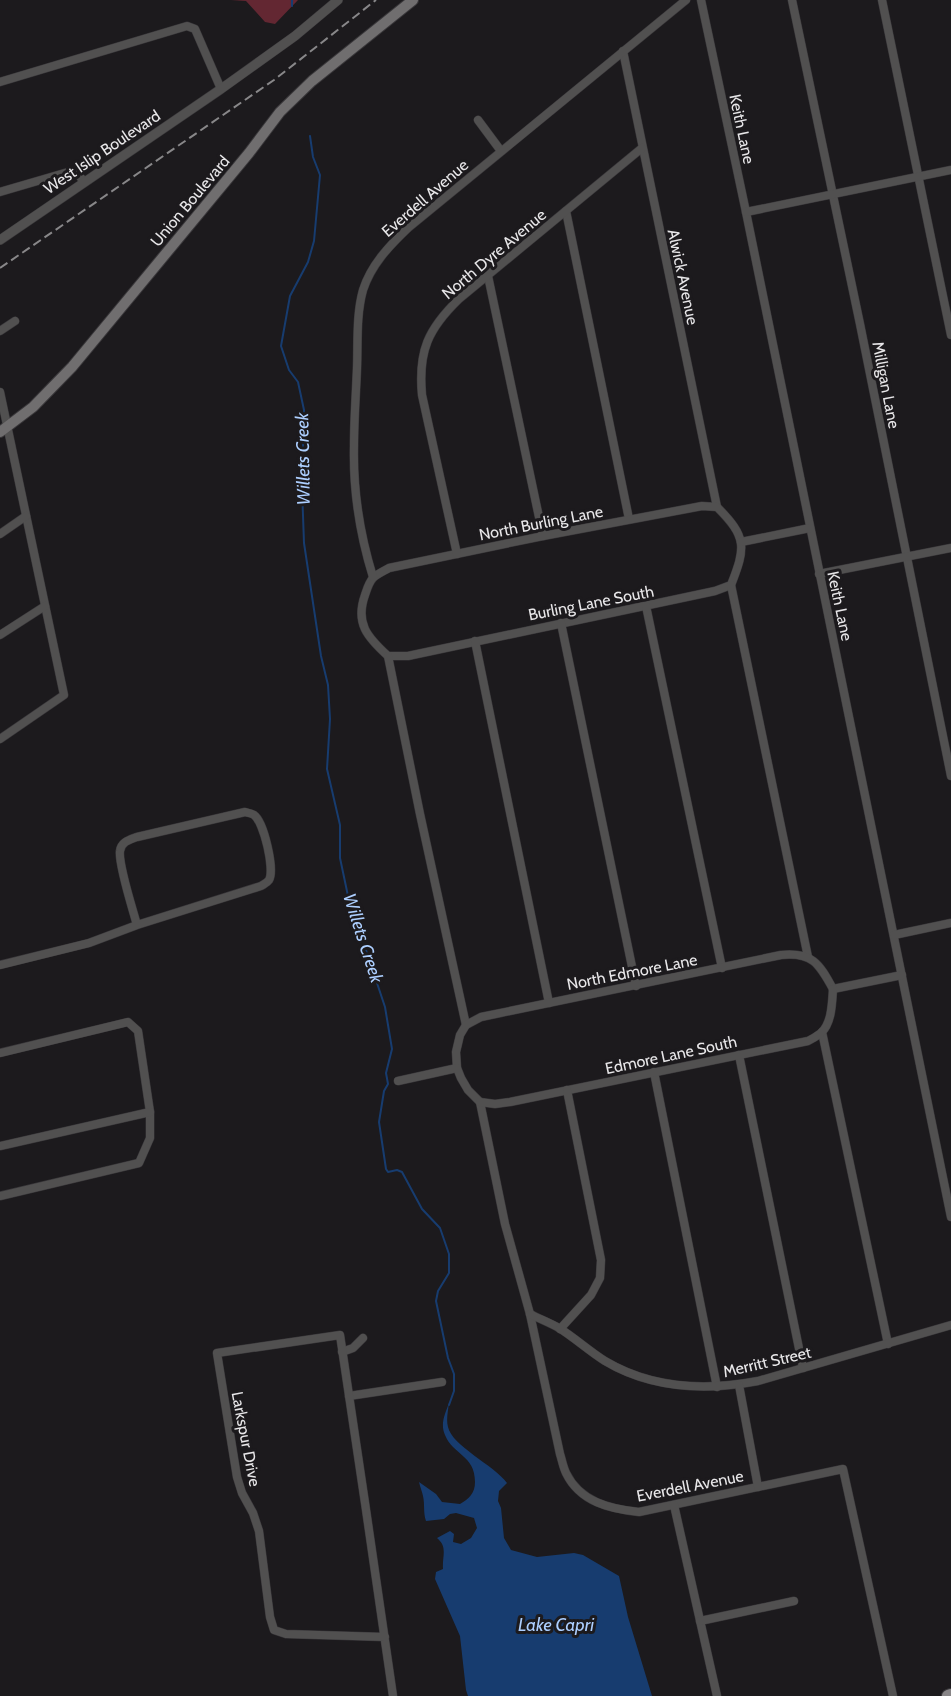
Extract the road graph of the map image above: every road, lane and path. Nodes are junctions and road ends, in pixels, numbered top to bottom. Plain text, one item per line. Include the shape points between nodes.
1 (338, 0) edge
2 (413, 0) edge
3 (686, 0) edge
4 (701, 0) edge
5 (792, 0) edge
6 (882, 0) edge
7 (623, 51) junction
8 (0, 82) edge
9 (221, 89) junction
10 (477, 120) dead end
11 (642, 148) junction
12 (501, 151) junction
13 (951, 170) edge
14 (919, 177) junction
15 (84, 182) junction
16 (0, 192) edge
17 (833, 194) junction
18 (566, 212) junction
19 (746, 212) junction
20 (0, 240) edge
21 (488, 276) junction
22 (15, 321) dead end
23 (0, 331) edge
24 (951, 335) edge
25 (0, 393) edge
26 (4, 430) edge
27 (717, 507) junction
28 (26, 516) junction
29 (629, 519) junction
30 (810, 528) junction
31 (0, 534) edge
32 (543, 536) junction
33 (741, 542) junction
34 (951, 548) edge
35 (457, 554) junction
36 (906, 557) junction
37 (819, 574) junction
38 (373, 577) junction
39 (732, 585) junction
40 (45, 606) junction
41 (646, 606) junction
42 (561, 623) junction
43 (0, 635) edge
44 (475, 641) junction
45 (388, 656) junction
46 (0, 738) edge
47 (951, 776) edge
48 (951, 924) edge
49 (136, 925) junction
50 (894, 935) junction
51 (808, 957) junction
52 (0, 965) edge
53 (722, 968) junction
54 (902, 975) junction
55 (636, 986) junction
56 (832, 989) junction
57 (549, 1003) junction
58 (466, 1025) junction
59 (822, 1032) junction
60 (0, 1053) edge
61 (739, 1055) junction
62 (457, 1068) junction
63 (654, 1072) junction
64 (398, 1081) dead end
65 (567, 1090) junction
66 (480, 1102) junction
67 (150, 1112) junction
68 (0, 1146) edge
69 (0, 1196) edge
70 (951, 1216) edge
71 (530, 1314) junction
72 (951, 1325) edge
73 (560, 1329) junction
74 (363, 1338) dead end
75 (888, 1344) junction
76 (342, 1352) junction
77 (803, 1368) junction
78 (442, 1382) dead end
79 (739, 1385) junction
80 (717, 1387) junction
81 (349, 1396) junction
82 (758, 1487) junction
83 (674, 1505) junction
84 (794, 1601) dead end
85 (700, 1621) junction
86 (385, 1637) junction
87 (393, 1696) edge
88 (717, 1696) edge
89 (893, 1696) edge

1 - 9 street, West Islip Boulevard
2 - 26 main road, Union Boulevard via 312,81 280,112 72,368
3 - 7 street, Everdell Avenue
4 - 19 street, Keith Lane
5 - 17 street, Milligan Lane
6 - 14 street
7 - 11 street, Alwick Avenue
7 - 12 street, Everdell Avenue
8 - 9 street via 187,26 195,29
9 - 15 street, West Islip Boulevard
10 - 12 street
11 - 18 street, North Dyre Avenue
11 - 27 street, Alwick Avenue
12 - 38 street, Everdell Avenue via 392,242 379,258 363,291 353,447 357,500
13 - 14 street
14 - 17 street
14 - 24 street
15 - 16 street via 75,170
15 - 20 street, West Islip Boulevard
17 - 19 street
17 - 36 street, Milligan Lane
18 - 21 street, North Dyre Avenue
18 - 29 street
19 - 30 street, Keith Lane
21 - 32 street
21 - 35 street, North Dyre Avenue via 444,314 431,333 420,374
22 - 23 street
25 - 26 street
26 - 28 street
27 - 29 street, North Burling Lane via 702,506
27 - 33 street via 731,522
28 - 31 street
28 - 40 street
29 - 32 street, North Burling Lane
30 - 33 street
30 - 37 street, Keith Lane
32 - 35 street, North Burling Lane
33 - 39 street via 742,556
34 - 36 street
35 - 38 street, North Burling Lane via 389,568
36 - 37 street
36 - 47 street, Milligan Lane
37 - 50 street, Keith Lane
38 - 45 street via 360,618 364,629
39 - 41 street, Burling Lane South
39 - 51 street
40 - 43 street
40 - 46 street via 64,695
41 - 42 street, Burling Lane South
41 - 53 street
42 - 44 street, Burling Lane South
42 - 55 street
44 - 45 street, Burling Lane South via 408,656
44 - 57 street
45 - 58 street
48 - 50 street
49 - 49 street via 121,862 120,850 125,842 245,812 254,814 263,829 272,867 269,880 261,886
49 - 52 street via 89,943
50 - 54 street, Keith Lane
51 - 53 street, North Edmore Lane via 781,955
51 - 56 street
53 - 55 street, North Edmore Lane
54 - 56 street
54 - 70 street, Keith Lane
55 - 57 street, North Edmore Lane
56 - 59 street via 831,1011
57 - 58 street, North Edmore Lane via 482,1017
58 - 62 street via 456,1052
59 - 61 street, Edmore Lane South via 808,1041
59 - 75 street
60 - 67 street via 128,1022 138,1030
61 - 63 street, Edmore Lane South
61 - 77 street
62 - 64 street
62 - 66 street, Everdell Avenue via 468,1090
63 - 65 street, Edmore Lane South
63 - 80 street
65 - 66 street, Edmore Lane South via 502,1102
65 - 73 street via 601,1260 600,1278 591,1295
66 - 71 street, Everdell Avenue via 505,1224
67 - 68 street
67 - 69 street via 150,1138 139,1163
71 - 73 street, Merritt Street
71 - 83 street, Everdell Avenue via 566,1474 580,1491 599,1504 616,1509 639,1512
72 - 75 street, Merritt Street
73 - 80 street, Merritt Street via 606,1361 651,1380
74 - 76 street
75 - 77 street, Merritt Street
76 - 81 street
76 - 86 street, Larkspur Drive via 339,1335 218,1353 237,1477 259,1531 274,1630 286,1634
77 - 79 street, Merritt Street
78 - 81 street
79 - 80 street, Merritt Street
79 - 82 street
81 - 86 street
82 - 83 street, Everdell Avenue
82 - 89 street, Everdell Avenue via 843,1469
83 - 85 street
84 - 85 street
85 - 88 street
86 - 87 street

